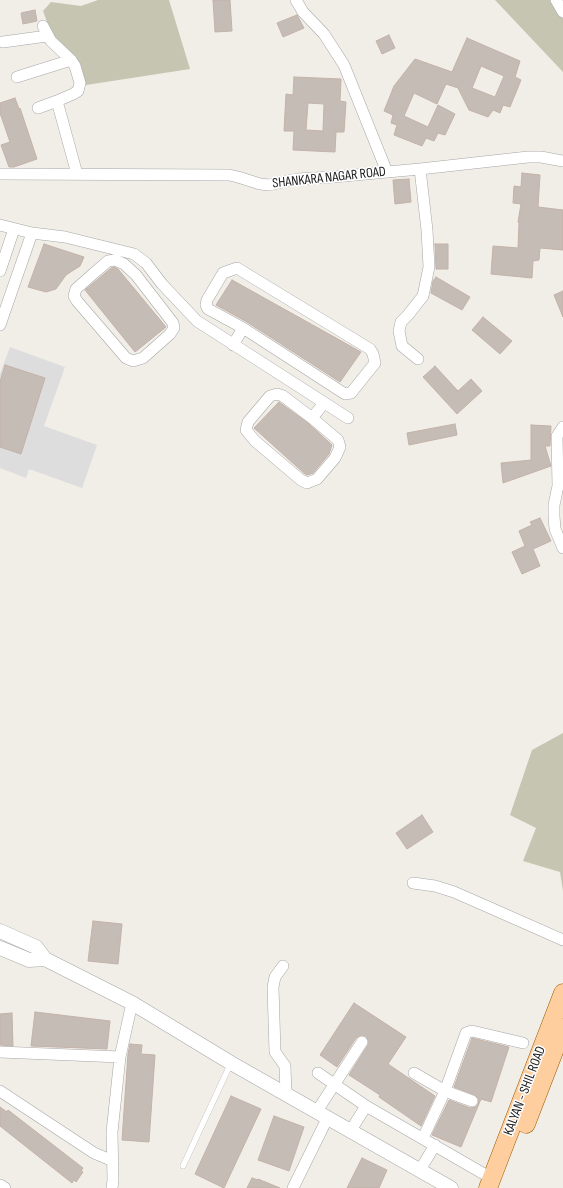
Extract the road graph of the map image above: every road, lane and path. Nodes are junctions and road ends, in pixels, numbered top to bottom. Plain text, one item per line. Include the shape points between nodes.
1 (296, 0) edge
2 (556, 0) edge
3 (563, 12) edge
4 (2, 42) dead end
5 (71, 60) junction
6 (17, 77) dead end
7 (57, 101) junction
8 (38, 108) dead end
9 (563, 161) edge
10 (420, 169) junction
11 (387, 172) junction
12 (0, 174) edge
13 (77, 174) junction
14 (0, 225) edge
15 (14, 229) junction
16 (32, 233) junction
17 (0, 271) edge
18 (162, 284) junction
19 (150, 294) junction
20 (0, 325) edge
21 (243, 328) junction
22 (233, 345) junction
23 (418, 359) dead end
24 (324, 403) junction
25 (312, 418) junction
26 (348, 418) dead end
27 (563, 427) edge
28 (563, 548) edge
29 (413, 883) dead end
30 (0, 931) edge
31 (563, 940) edge
32 (0, 948) edge
33 (45, 959) junction
34 (283, 966) dead end
35 (563, 993) edge
36 (132, 1003) junction
37 (563, 1028) edge
38 (362, 1042) dead end
39 (523, 1043) dead end
40 (555, 1044) edge
41 (0, 1052) edge
42 (120, 1057) junction
43 (231, 1063) junction
44 (318, 1073) dead end
45 (414, 1073) dead end
46 (334, 1084) junction
47 (0, 1091) edge
48 (445, 1091) junction
49 (286, 1094) junction
50 (472, 1101) dead end
51 (366, 1106) junction
52 (322, 1114) junction
53 (351, 1130) junction
54 (423, 1138) junction
55 (435, 1145) junction
56 (113, 1161) junction
57 (183, 1166) dead end
58 (420, 1170) junction
59 (0, 1185) edge
60 (493, 1185) edge
61 (5, 1188) edge
62 (112, 1188) edge
63 (293, 1188) edge
64 (451, 1188) edge

1 - 11 street via 344,64
2 - 3 street
4 - 5 street via 45,31
5 - 6 street
5 - 7 street via 80,88
7 - 8 street
7 - 13 street
9 - 10 street, SHANKARA NAGAR ROAD via 528,156
10 - 11 street, SHANKARA NAGAR ROAD
10 - 23 street via 429,267 423,296 401,322 400,331 402,346
11 - 13 street, SHANKARA NAGAR ROAD via 297,179 269,185 228,175
12 - 13 street, SHANKARA NAGAR ROAD
14 - 15 street
15 - 16 street
15 - 17 street
16 - 18 street via 65,237 134,254 146,263
16 - 20 street
18 - 19 street
18 - 22 street via 197,321
19 - 19 street via 173,323 174,328 143,358 133,361 126,358 76,302 74,296 76,289 94,273 108,261 115,260 136,275
21 - 21 street via 208,309 206,305 223,273 237,268 370,349 374,363 351,394 345,394
21 - 22 street
22 - 24 street
24 - 25 street
24 - 26 street
25 - 25 street via 338,440 340,447 335,458 317,478 307,482 301,480 255,441 246,430 248,422 270,396 277,394
27 - 28 street via 557,436 558,486 554,505 554,529
29 - 31 street via 454,892
30 - 33 street via 36,947
32 - 33 street via 29,960
33 - 36 street
34 - 49 street via 275,977 273,987 275,1052 285,1066
35 - 40 main road, KALYAN - SHIL ROAD
36 - 42 street
36 - 43 street
37 - 40 main road, KALYAN - SHIL ROAD
38 - 46 street
39 - 48 street via 468,1031
40 - 60 main road, KALYAN - SHIL ROAD
41 - 42 street
42 - 56 street via 112,1132
43 - 49 street
43 - 57 lane
44 - 46 street
45 - 48 street
46 - 51 street
46 - 52 street
47 - 56 street via 94,1152
48 - 50 street
48 - 54 street
49 - 52 street
51 - 53 street
51 - 54 street
52 - 53 street
52 - 63 street
53 - 58 street
54 - 55 street
55 - 58 street
55 - 60 street
56 - 62 street
58 - 64 street
59 - 61 street

